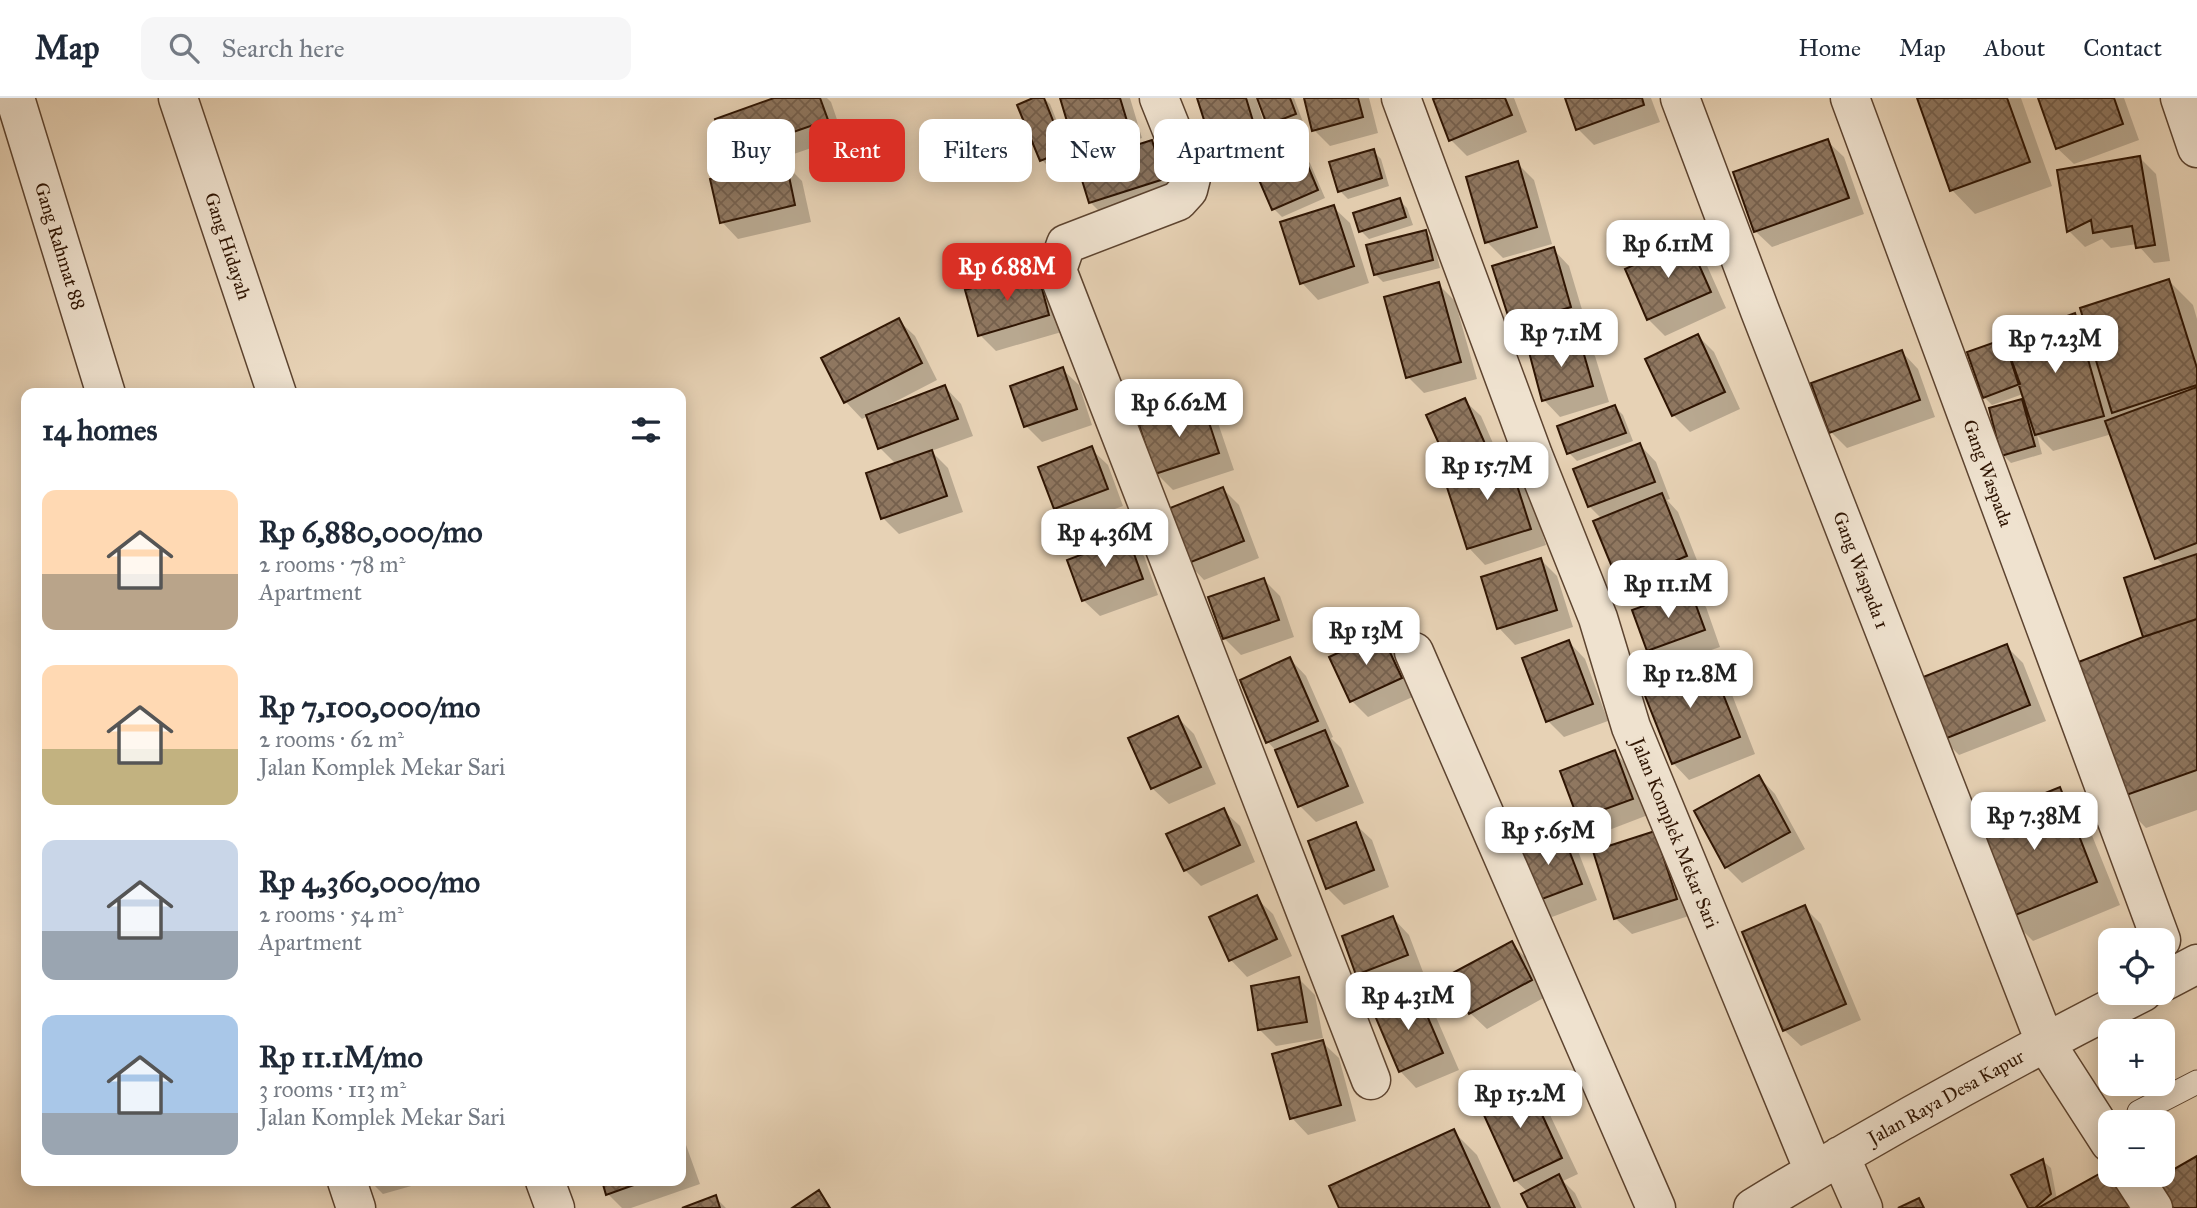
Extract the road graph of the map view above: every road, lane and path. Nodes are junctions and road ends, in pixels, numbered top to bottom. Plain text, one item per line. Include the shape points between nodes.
1 (15, 98) edge
2 (178, 98) edge
3 (1159, 98) edge
4 (1401, 98) edge
5 (1680, 98) edge
6 (1850, 98) edge
7 (2180, 98) edge
8 (2197, 148) edge
9 (104, 388) edge
10 (275, 388) edge
11 (1414, 652) dead end
12 (2157, 928) edge
13 (2110, 1005) edge
14 (2045, 1042) junction
15 (1371, 1080) dead end
16 (2197, 1082) edge
17 (2143, 1110) edge
18 (2098, 1124) edge
19 (1827, 1163) junction
20 (349, 1186) edge
21 (547, 1186) edge
22 (2139, 1187) edge
23 (356, 1208) edge
24 (555, 1208) edge
25 (1656, 1208) edge
26 (1753, 1208) edge
27 (1863, 1208) edge
28 (2152, 1208) edge

1 - 9 street, Gang Rahmat 88
2 - 10 street, Gang Hidayah
3 - 15 street via 1191,178 1188,190 1178,201 1066,244 1057,270
4 - 19 street, Jalan Komplek Mekar Sari via 1598,618 1631,727
5 - 14 street, Gang Waspada 1
6 - 12 street, Gang Waspada
7 - 8 street
11 - 25 street
13 - 14 street, Jalan Raya Desa Kapur
14 - 18 street, Gang Waspada 1
14 - 19 street, Jalan Raya Desa Kapur
16 - 17 lane
19 - 26 street, Jalan Raya Desa Kapur
19 - 27 street, Jalan Komplek Mekar Sari
20 - 23 street
21 - 24 street
22 - 28 street

